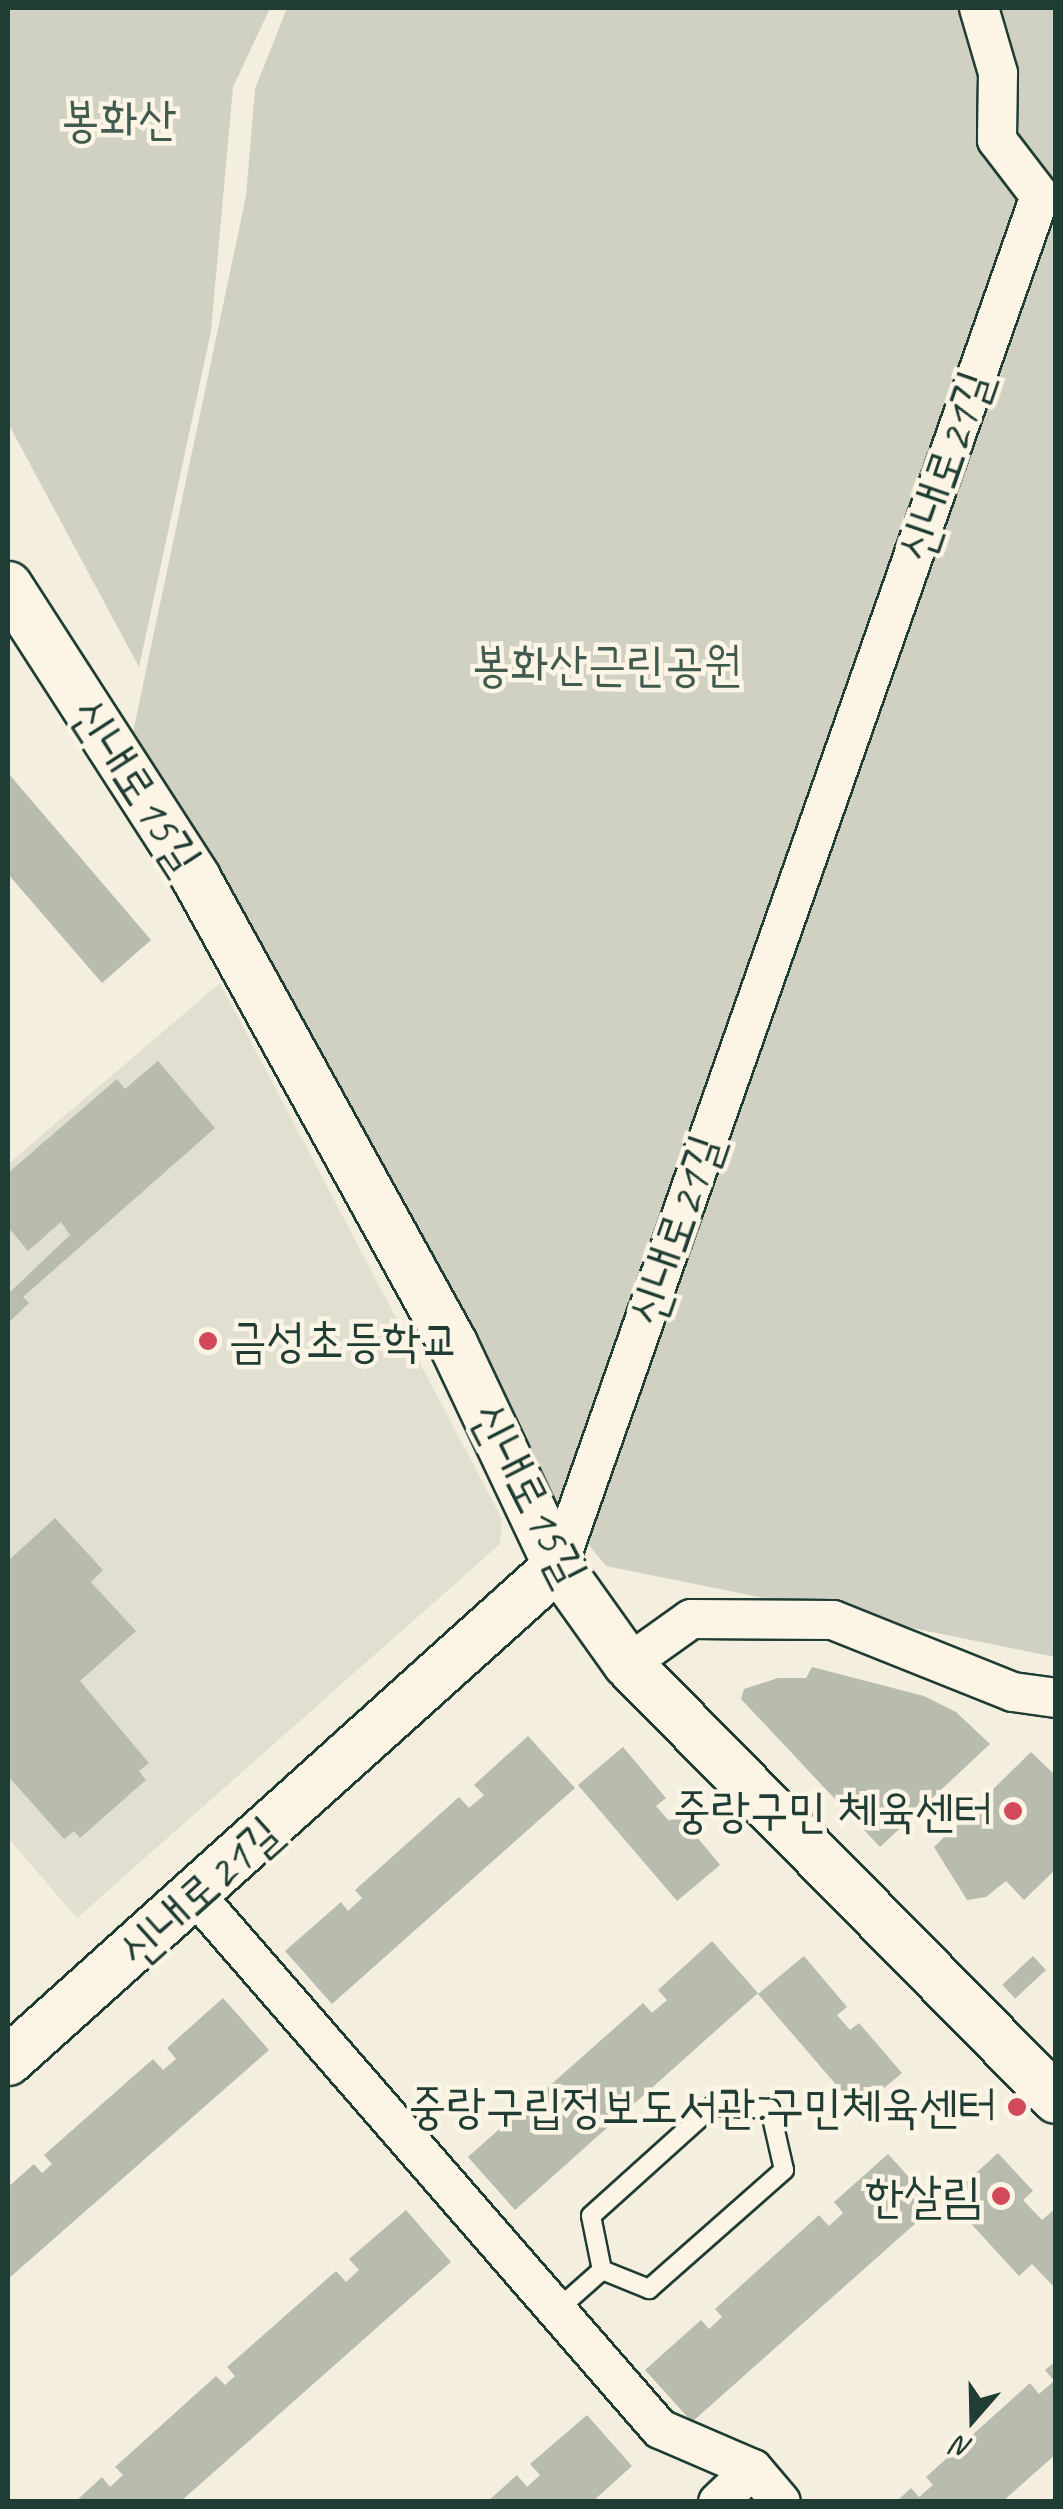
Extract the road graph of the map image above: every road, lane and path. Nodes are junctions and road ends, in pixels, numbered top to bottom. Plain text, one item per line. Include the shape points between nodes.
1 (979, 8) edge
2 (1048, 190) edge
3 (8, 586) edge
4 (558, 1566) junction
5 (628, 1664) junction
6 (1056, 1698) edge
7 (196, 1897) junction
8 (8, 2061) edge
9 (1056, 2099) edge
10 (602, 2270) junction
11 (557, 2310) junction
12 (752, 2469) junction
13 (718, 2502) edge
14 (781, 2502) edge

1 - 2 street via 998,73 997,140
2 - 4 street, 신내로21길
3 - 4 street, 신내로15길 via 196,878 453,1344
4 - 5 street, 신내로15길
4 - 7 street, 신내로21길
5 - 6 street via 691,1618 832,1620 1013,1692
5 - 9 street, 신내로15길
7 - 8 street, 신내로21길
7 - 11 street
10 - 10 lane via 648,2290 784,2170 770,2108 713,2106 591,2216
10 - 11 lane
11 - 12 street via 660,2429
12 - 13 street
12 - 14 street

